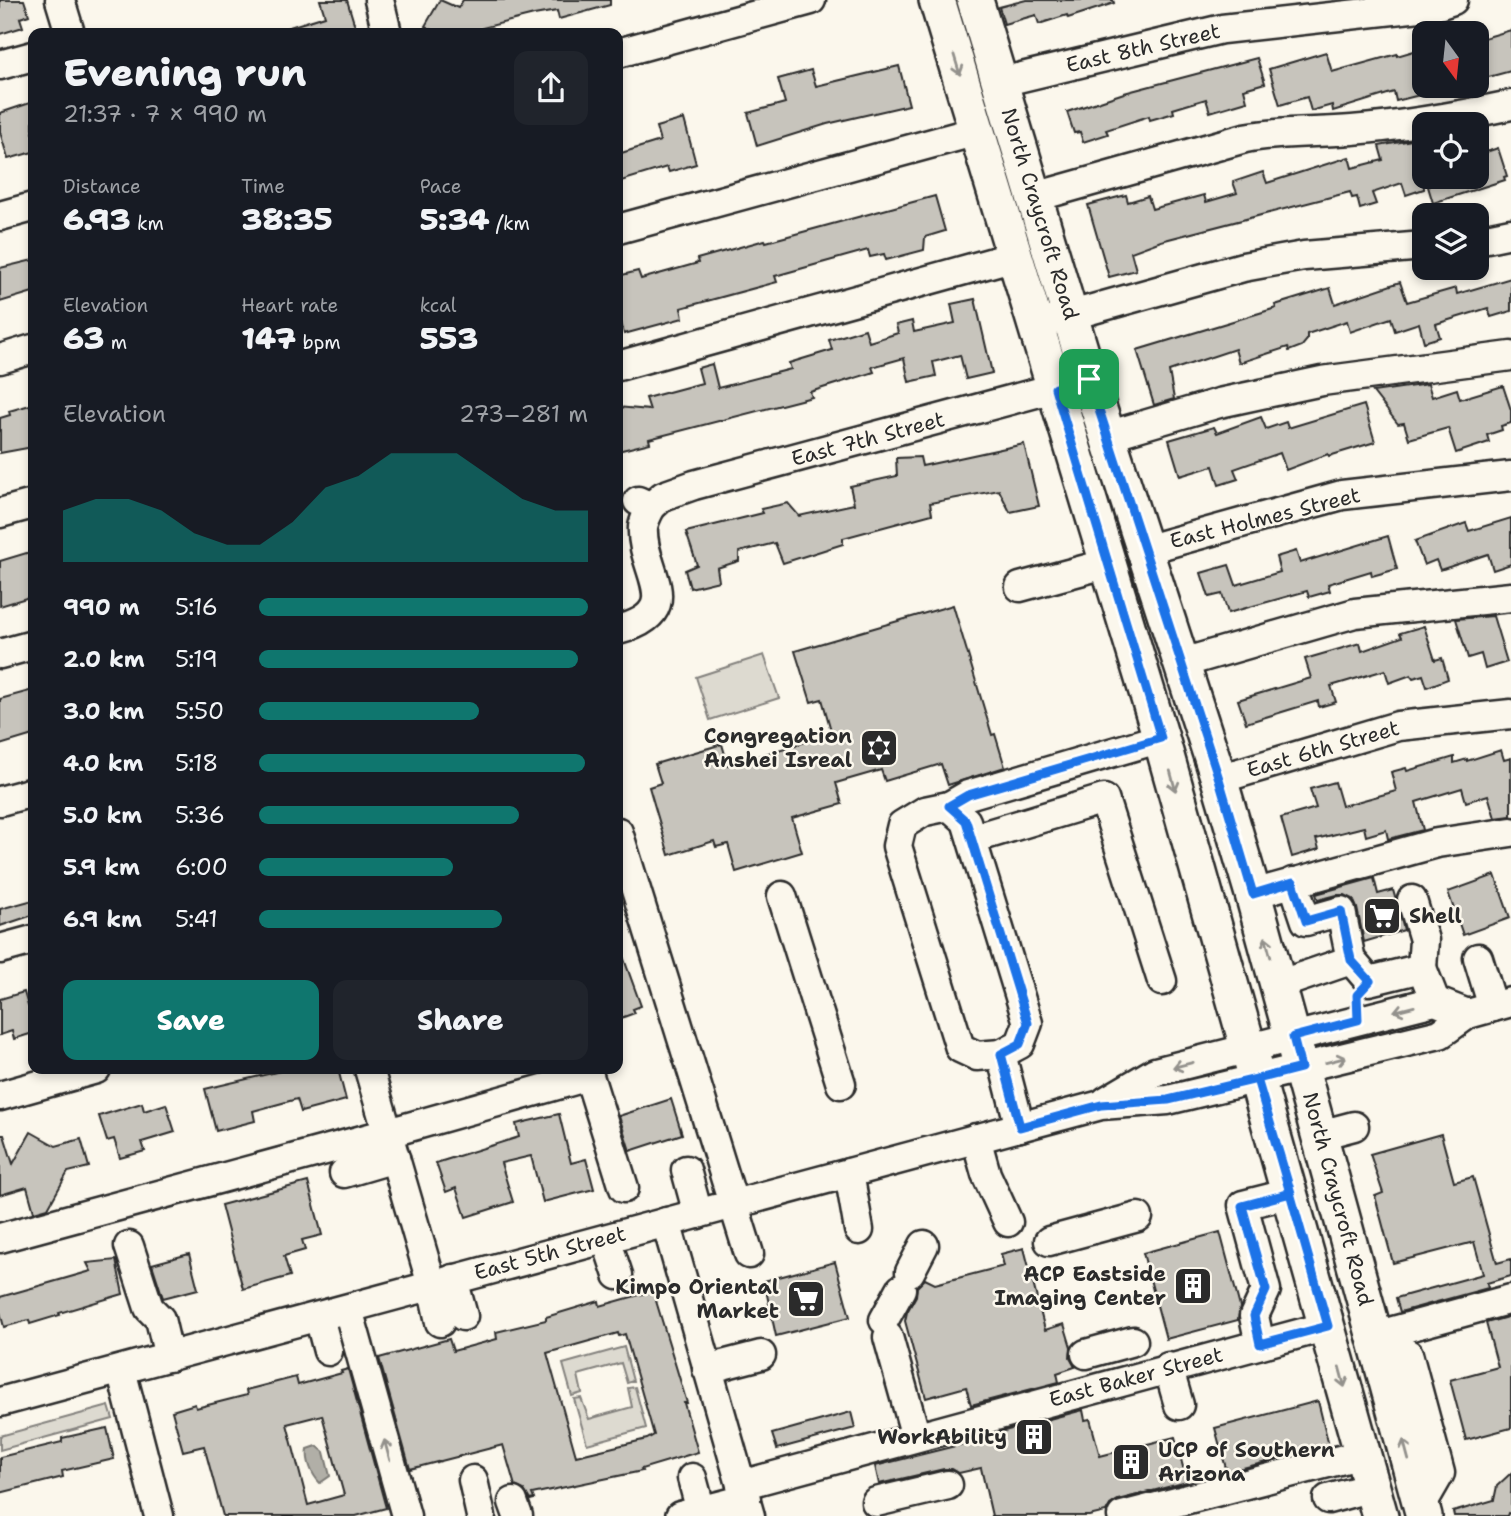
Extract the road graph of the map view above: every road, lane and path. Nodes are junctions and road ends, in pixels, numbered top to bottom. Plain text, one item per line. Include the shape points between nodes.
1 (60, 0) edge
2 (379, 0) edge
3 (811, 0) edge
4 (937, 0) edge
5 (975, 0) edge
6 (1454, 0) edge
7 (68, 28) edge
8 (386, 28) edge
9 (623, 52) edge
10 (28, 57) edge
11 (0, 65) edge
12 (1000, 82) junction
13 (1511, 104) edge
14 (977, 131) junction
15 (1035, 197) junction
16 (28, 208) edge
17 (0, 216) edge
18 (623, 228) edge
19 (1511, 233) edge
20 (1489, 238) edge
21 (1412, 247) edge
22 (1015, 256) junction
23 (1070, 317) junction
24 (1036, 325) junction
25 (28, 351) edge
26 (1511, 356) edge
27 (0, 359) edge
28 (623, 365) edge
29 (1089, 379) junction
30 (1055, 388) junction
31 (1107, 436) junction
32 (1511, 476) edge
33 (28, 505) edge
34 (0, 513) edge
35 (1144, 550) junction
36 (1109, 563) junction
37 (1020, 587) dead end
38 (1511, 597) edge
39 (623, 628) edge
40 (28, 646) edge
41 (0, 654) edge
42 (1182, 663) junction
43 (1511, 714) edge
44 (1161, 738) junction
45 (1219, 779) junction
46 (28, 793) edge
47 (0, 801) edge
48 (949, 806) junction
49 (1511, 832) edge
50 (972, 839) junction
51 (623, 848) edge
52 (1293, 882) junction
53 (1253, 894) junction
54 (782, 896) dead end
55 (1412, 900) dead end
56 (28, 941) edge
57 (0, 949) edge
58 (1478, 958) dead end
59 (1422, 968) junction
60 (1360, 971) junction
61 (1162, 981) dead end
62 (1278, 985) junction
63 (1435, 1001) junction
64 (1491, 1008) edge
65 (1358, 1020) junction
66 (1297, 1053) junction
67 (1001, 1054) junction
68 (1252, 1064) junction
69 (78, 1074) edge
70 (370, 1074) edge
71 (841, 1084) dead end
72 (0, 1096) edge
73 (1354, 1126) dead end
74 (1020, 1127) junction
75 (1320, 1135) junction
76 (976, 1138) junction
77 (391, 1146) junction
78 (685, 1170) dead end
79 (344, 1173) dead end
80 (849, 1173) junction
81 (624, 1188) dead end
82 (1291, 1193) junction
83 (732, 1205) junction
84 (698, 1214) junction
85 (1138, 1217) dead end
86 (1007, 1222) dead end
87 (666, 1223) junction
88 (859, 1230) dead end
89 (0, 1238) edge
90 (606, 1238) junction
91 (1049, 1241) dead end
92 (924, 1245) dead end
93 (129, 1246) dead end
94 (749, 1254) dead end
95 (618, 1275) dead end
96 (443, 1282) junction
97 (1511, 1299) edge
98 (348, 1309) junction
99 (319, 1317) junction
100 (452, 1319) dead end
101 (1328, 1326) junction
102 (1375, 1336) junction
103 (1133, 1341) dead end
104 (1260, 1344) junction
105 (328, 1351) dead end
106 (761, 1354) dead end
107 (1086, 1354) dead end
108 (169, 1357) junction
109 (1168, 1367) junction
110 (707, 1369) junction
111 (121, 1370) junction
112 (0, 1402) edge
113 (1179, 1405) dead end
114 (916, 1437) junction
115 (1363, 1454) junction
116 (692, 1478) dead end
117 (472, 1480) dead end
118 (948, 1485) dead end
119 (1328, 1499) dead end
120 (746, 1500) edge
121 (876, 1502) dead end
122 (1376, 1502) edge
123 (1422, 1511) edge
124 (691, 1513) edge
125 (159, 1516) edge
126 (406, 1516) edge
127 (481, 1516) edge
128 (1122, 1516) edge

1 - 7 street
2 - 8 street
3 - 9 street
4 -> 14 main road, North Craycroft Road
5 - 12 main road, North Craycroft Road
6 - 12 street, East 8th Street via 1222,29
10 - 11 street
12 - 15 main road, North Craycroft Road
13 - 15 street via 1356,130 1264,134
14 - 18 street
14 - 22 main road, North Craycroft Road
15 - 23 main road, North Craycroft Road
16 - 17 street
19 - 20 street
21 - 23 street via 1304,256 1244,267
22 - 24 main road, North Craycroft Road
22 - 28 street
23 - 24 street
23 - 29 main road, North Craycroft Road
24 - 30 main road, North Craycroft Road
25 - 27 street
26 - 31 street via 1322,381 1219,403
29 - 30 street, East 7th Street
29 - 31 main road, North Craycroft Road
30 - 36 main road, North Craycroft Road
30 - 39 street, East 7th Street via 694,485 644,503 645,542 658,589 653,610 643,621
31 - 35 main road, North Craycroft Road
32 - 35 street, East Holmes Street via 1342,495
33 - 34 street
35 - 42 main road, North Craycroft Road
36 - 37 street
36 - 44 main road, North Craycroft Road
38 - 42 street via 1355,612
40 - 41 street
42 - 45 main road, North Craycroft Road
43 - 45 street, East 6th Street via 1398,726
44 - 48 street via 968,795
44 -> 68 main road, North Craycroft Road
45 - 53 main road, North Craycroft Road
46 - 47 street
48 - 50 street via 966,821
48 - 67 street via 925,811 902,825 897,846 960,1048 977,1056
49 - 52 street via 1437,842
50 - 61 street via 1104,799
50 - 67 street via 1028,1023 1020,1044
51 - 83 street
52 - 53 street
52 - 60 street via 1306,921 1341,911
62 -> 53 main road, North Craycroft Road
54 - 71 street
55 - 59 street via 1424,940
56 - 57 street
58 - 64 street
59 - 60 street
59 - 63 street
60 - 62 street
60 - 65 street
62 - 66 main road, North Craycroft Road
63 - 64 street
63 -> 65 street, East 5th Street
66 -> 64 street, East 5th Street via 1440,1034
65 - 66 street, East 5th Street
66 - 68 street, East 5th Street
66 - 75 main road, North Craycroft Road
67 - 74 street
68 - 74 street, East 5th Street via 1155,1072 1101,1105
68 - 82 main road, North Craycroft Road
69 - 72 street
70 - 77 street
73 - 75 street
74 - 76 street, East 5th Street
75 - 102 main road, North Craycroft Road
76 - 80 street, East 5th Street
76 - 86 street
77 - 79 street
77 - 81 street via 589,1076
77 - 89 street
77 - 96 street
78 - 84 street
80 - 83 street, East 5th Street
80 - 88 street
82 - 101 main road, North Craycroft Road
82 - 104 street via 1242,1206 1266,1290 1254,1316
83 - 84 street, East 5th Street
83 - 94 street
84 - 87 street, East 5th Street
85 - 91 street
87 - 90 street, East 5th Street
87 - 110 street
90 - 95 street
90 - 96 street, East 5th Street
92 - 114 street via 886,1328
93 - 108 street via 149,1308 160,1319
96 - 98 street, East 5th Street
96 - 100 street
97 - 102 street
98 - 99 street, East 5th Street
126 -> 98 street
99 - 105 street
99 - 108 street, East 5th Street
101 - 104 street, East Baker Street
101 -> 115 main road, North Craycroft Road
123 -> 102 main road, North Craycroft Road
103 - 107 street
104 - 109 street, East Baker Street
106 - 110 street
108 - 111 street, East 5th Street
109 - 113 street
109 - 114 street, East Baker Street
110 - 120 street
111 - 112 street, East 5th Street
111 - 125 street
114 - 120 street, East Baker Street
115 - 122 main road, North Craycroft Road
115 - 128 street
116 - 124 street
117 - 127 street
118 - 121 street
119 - 122 street
120 - 124 street, East Baker Street

